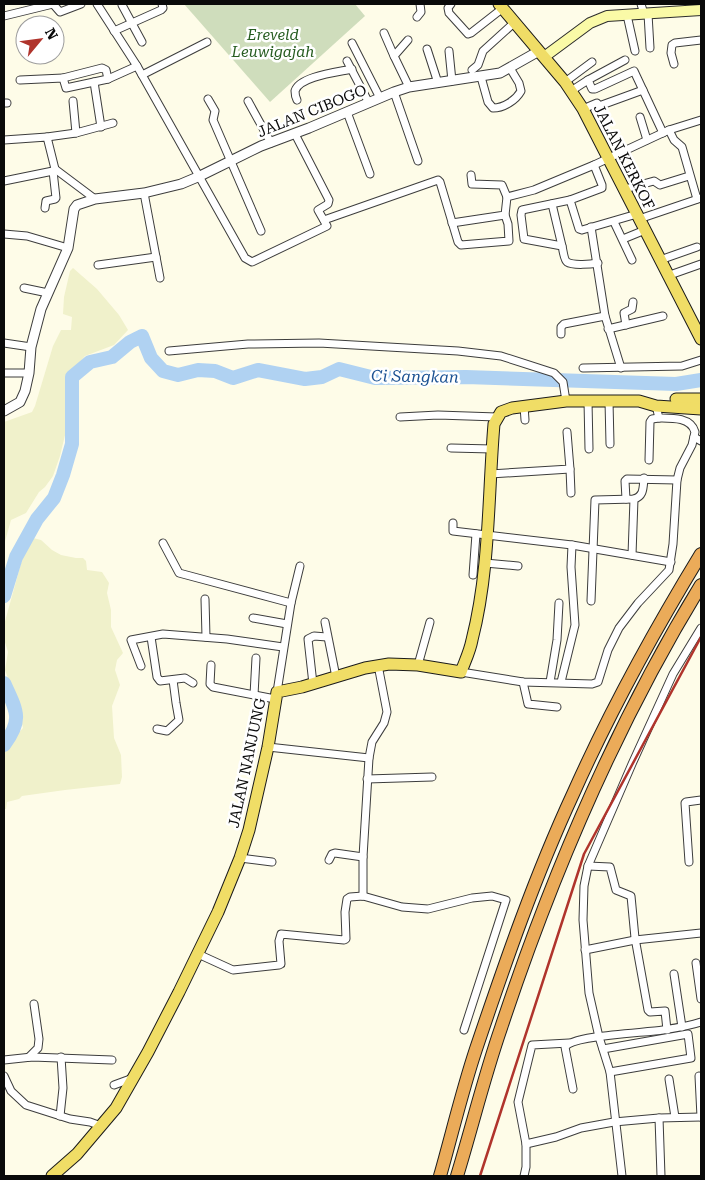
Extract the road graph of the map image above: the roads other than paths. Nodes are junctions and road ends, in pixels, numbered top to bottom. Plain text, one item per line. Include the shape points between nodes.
1 (53, 4) edge
2 (81, 4) edge
3 (97, 4) edge
4 (162, 4) edge
5 (420, 4) edge
6 (451, 4) edge
7 (122, 5) edge
8 (501, 6) edge
9 (681, 7) edge
10 (701, 10) edge
11 (644, 11) edge
12 (627, 15) junction
13 (4, 16) edge
14 (417, 17) dead end
15 (514, 22) junction
16 (132, 23) junction
17 (114, 31) junction
18 (384, 33) dead end
19 (408, 40) dead end
20 (701, 40) edge
21 (142, 42) dead end
22 (207, 42) dead end
23 (352, 43) dead end
24 (650, 48) dead end
25 (427, 49) dead end
26 (449, 51) dead end
27 (635, 51) dead end
28 (541, 54) junction
29 (394, 56) junction
30 (625, 60) dead end
31 (348, 61) dead end
32 (592, 62) dead end
33 (674, 64) dead end
34 (137, 66) junction
35 (510, 68) junction
36 (352, 69) junction
37 (472, 70) dead end
38 (142, 75) junction
39 (481, 77) junction
40 (63, 78) junction
41 (108, 79) junction
42 (20, 80) dead end
43 (588, 80) junction
44 (452, 81) junction
45 (94, 82) junction
46 (438, 83) junction
47 (409, 87) junction
48 (568, 87) junction
49 (643, 90) junction
50 (394, 92) junction
51 (380, 98) junction
52 (208, 99) dead end
53 (297, 100) dead end
54 (73, 101) dead end
55 (248, 101) dead end
56 (369, 103) junction
57 (583, 109) junction
58 (347, 112) junction
59 (640, 117) dead end
60 (701, 120) edge
61 (113, 123) dead end
62 (101, 127) junction
63 (666, 131) junction
64 (76, 134) junction
65 (295, 134) junction
66 (46, 137) junction
67 (4, 140) edge
68 (647, 140) junction
69 (271, 143) junction
70 (609, 157) junction
71 (418, 160) dead end
72 (230, 161) junction
73 (594, 165) junction
74 (54, 170) junction
75 (370, 174) dead end
76 (471, 175) dead end
77 (200, 176) junction
78 (690, 176) junction
79 (4, 181) edge
80 (625, 189) junction
81 (144, 193) junction
82 (507, 197) junction
83 (699, 199) edge
84 (95, 200) junction
85 (570, 200) junction
86 (552, 204) junction
87 (45, 208) dead end
88 (505, 215) junction
89 (638, 216) junction
90 (324, 220) junction
91 (614, 222) junction
92 (452, 223) junction
93 (591, 227) junction
94 (645, 230) junction
95 (261, 231) dead end
96 (4, 234) edge
97 (524, 239) junction
98 (623, 239) junction
99 (510, 241) junction
100 (562, 246) junction
101 (697, 247) dead end
102 (68, 248) junction
103 (156, 258) junction
104 (632, 260) dead end
105 (660, 260) junction
106 (598, 263) junction
107 (701, 264) edge
108 (98, 265) dead end
109 (667, 276) junction
110 (160, 278) dead end
111 (24, 288) dead end
112 (48, 293) junction
113 (633, 302) dead end
114 (605, 316) junction
115 (663, 316) dead end
116 (626, 325) junction
117 (608, 328) junction
118 (561, 334) dead end
119 (701, 337) edge
120 (4, 343) edge
121 (32, 347) junction
122 (169, 351) dead end
123 (701, 360) edge
124 (583, 368) dead end
125 (621, 368) junction
126 (4, 373) edge
127 (29, 373) junction
128 (701, 399) edge
129 (566, 401) junction
130 (588, 401) junction
131 (609, 401) junction
132 (652, 404) junction
133 (524, 406) junction
134 (701, 408) edge
135 (4, 411) edge
136 (400, 417) dead end
137 (497, 417) junction
138 (659, 418) junction
139 (525, 420) dead end
140 (567, 432) dead end
141 (698, 439) edge
142 (610, 444) dead end
143 (451, 448) dead end
144 (492, 449) junction
145 (589, 449) dead end
146 (650, 460) dead end
147 (570, 469) junction
148 (490, 474) junction
149 (644, 478) junction
150 (677, 480) junction
151 (571, 493) dead end
152 (626, 499) junction
153 (634, 499) junction
154 (454, 523) dead end
155 (482, 535) junction
156 (163, 542) dead end
157 (572, 545) junction
158 (593, 549) junction
159 (701, 554) edge
160 (632, 556) junction
161 (671, 562) junction
162 (485, 563) junction
163 (300, 566) dead end
164 (518, 566) dead end
165 (473, 575) dead end
166 (701, 585) edge
167 (205, 599) dead end
168 (591, 601) dead end
169 (559, 603) dead end
170 (291, 604) junction
171 (253, 618) dead end
172 (325, 622) dead end
173 (430, 622) dead end
174 (287, 624) junction
175 (701, 628) edge
176 (151, 636) junction
177 (206, 637) junction
178 (327, 637) junction
179 (284, 647) junction
180 (256, 658) dead end
181 (211, 664) dead end
182 (378, 665) junction
183 (418, 665) junction
184 (141, 666) dead end
185 (462, 672) junction
186 (336, 677) junction
187 (173, 680) junction
188 (523, 682) junction
189 (550, 682) junction
190 (561, 682) junction
191 (193, 683) dead end
192 (313, 684) junction
193 (254, 694) junction
194 (276, 695) junction
195 (557, 707) dead end
196 (157, 729) dead end
197 (268, 747) junction
198 (369, 758) junction
199 (432, 777) dead end
200 (368, 779) junction
201 (701, 800) edge
202 (363, 857) junction
203 (240, 858) junction
204 (329, 860) dead end
205 (272, 862) dead end
206 (689, 862) dead end
207 (588, 866) junction
208 (363, 896) junction
209 (701, 933) edge
210 (635, 940) junction
211 (585, 950) junction
212 (198, 954) junction
213 (696, 964) dead end
214 (674, 974) dead end
215 (701, 999) edge
216 (34, 1004) dead end
217 (701, 1022) edge
218 (682, 1027) junction
219 (464, 1030) dead end
220 (664, 1030) junction
221 (599, 1037) junction
222 (663, 1039) junction
223 (569, 1043) junction
224 (603, 1049) junction
225 (28, 1057) junction
226 (61, 1057) junction
227 (4, 1060) edge
228 (112, 1060) dead end
229 (610, 1072) junction
230 (4, 1076) edge
231 (699, 1076) dead end
232 (133, 1078) junction
233 (669, 1079) dead end
234 (114, 1085) dead end
235 (573, 1089) dead end
236 (60, 1116) junction
237 (675, 1117) junction
238 (701, 1117) edge
239 (659, 1118) junction
240 (616, 1122) junction
241 (101, 1126) junction
242 (526, 1144) junction
243 (52, 1176) edge
244 (440, 1176) edge
245 (457, 1176) edge
246 (524, 1176) edge
247 (622, 1176) edge
248 (661, 1176) edge

1 - 2 street via 60,12
1 - 13 street
3 - 17 street
4 - 16 street via 161,10
5 - 14 street via 421,12
6 - 8 street via 449,13 468,34
7 - 16 street
8 - 15 main road, JALAN KERKOF
9 - 10 main road
9 - 11 main road
11 - 12 main road
11 - 24 street
12 - 27 street
12 - 28 main road via 607,16 590,23
15 - 28 main road, JALAN KERKOF
15 - 37 street via 483,50 478,65
16 - 17 street
16 - 21 street
17 - 34 street
18 - 29 street
19 - 29 street
20 - 33 street via 672,45
22 - 38 street
23 - 51 street
25 - 46 street
26 - 44 street
28 - 35 street, JALAN CIBOGO
28 - 48 main road, JALAN KERKOF
29 - 47 street
30 - 43 street
31 - 36 street
32 - 48 street
34 - 38 street
34 - 41 street
35 - 39 street, JALAN CIBOGO
35 - 39 street via 521,90 514,100 497,108 488,102
36 - 53 street via 321,74 309,80 297,88
36 - 56 street
38 - 77 street
39 - 44 street, JALAN CIBOGO
40 - 41 street via 102,68 106,70
40 - 42 street
40 - 45 street via 66,88
41 - 45 street
43 - 48 street
43 - 49 street via 593,90 634,71
44 - 46 street, JALAN CIBOGO
45 - 62 street
46 - 47 street, JALAN CIBOGO
47 - 50 street, JALAN CIBOGO
48 - 57 main road, JALAN KERKOF
49 - 57 street
49 - 63 street
50 - 51 street, JALAN CIBOGO
50 - 71 street
51 - 56 street, JALAN CIBOGO
52 - 72 street via 215,109 213,120
54 - 64 street
55 - 69 street
56 - 58 street, JALAN CIBOGO
57 - 70 main road, JALAN KERKOF
58 - 65 street, JALAN CIBOGO
58 - 75 street
59 - 68 street
60 - 63 street
61 - 62 street
62 - 64 street
63 - 68 street
63 - 78 street via 682,147
64 - 66 street
65 - 69 street, JALAN CIBOGO
65 - 90 street via 329,200 318,210
66 - 67 street
66 - 74 street
68 - 70 street
69 - 72 street, JALAN CIBOGO
70 - 73 street
70 - 80 main road, JALAN KERKOF
72 - 77 street, JALAN CIBOGO
72 - 95 street
73 - 82 street via 534,190
73 - 85 street via 602,188
74 - 79 street
74 - 84 street
74 - 87 street via 56,198 46,201
76 - 82 street via 472,184 502,185
77 - 81 street, JALAN CIBOGO
77 - 90 street via 249,261 326,227
78 - 80 street via 660,185 654,181
78 - 83 street
80 - 89 main road, JALAN KERKOF
81 - 84 street, JALAN CIBOGO
81 - 103 street
82 - 88 street
83 - 89 street
84 - 102 street, JALAN CIBOGO via 75,207
85 - 86 street
85 - 93 street via 579,229
86 - 97 street via 521,212
86 - 100 street
88 - 92 street
88 - 99 street
89 - 91 street
89 - 94 main road, JALAN KERKOF
90 - 92 street via 438,180
91 - 93 street
91 - 98 street
92 - 99 street via 460,245
93 - 106 street
94 - 98 street
94 - 105 main road, JALAN KERKOF
96 - 102 street via 27,236
97 - 99 street
97 - 100 street
98 - 104 street
100 - 106 street via 566,262
101 - 105 street
102 - 112 street
103 - 108 street
103 - 110 street
105 - 109 main road, JALAN KERKOF
106 - 114 street
107 - 109 street
109 - 119 main road, JALAN KERKOF
111 - 112 street
112 - 121 street
113 - 116 street via 632,309 624,313
114 - 117 street
114 - 118 street via 564,324
115 - 116 street
116 - 117 street
117 - 125 street
120 - 121 street
121 - 127 street
122 - 129 street via 248,344 319,343 501,356 554,373 565,386
123 - 125 street via 682,366
124 - 125 street
126 - 127 street
127 - 135 street via 20,402
128 - 132 main road via 663,398
129 - 130 main road
129 - 133 main road
130 - 131 main road
130 - 145 street
131 - 132 main road
131 - 142 street
132 - 134 main road
132 - 138 street
133 - 137 main road via 507,410
133 - 139 street
136 - 137 street
137 - 144 main road
138 - 141 street via 686,421 694,428
138 - 146 street via 650,422
140 - 147 street
141 - 150 street via 680,468
143 - 144 street
144 - 148 main road
147 - 148 street
147 - 151 street
148 - 155 main road
149 - 150 street
149 - 152 street via 626,479
149 - 153 street via 642,494
150 - 161 street
152 - 153 street
152 - 158 street via 595,500
153 - 160 street
154 - 155 street via 453,531
155 - 157 street
155 - 162 main road
155 - 165 street
156 - 170 street via 179,573
157 - 158 street
157 - 190 street via 575,625
158 - 160 street
158 - 168 street
159 - 244 highway via 622,691 572,796 526,908 476,1050
160 - 161 street
161 - 190 street via 666,574 619,628 598,682
162 - 164 street
162 - 185 main road via 472,641
163 - 170 street
166 - 245 highway via 657,660 587,803 500,1029
167 - 177 street
169 - 189 street
170 - 174 street
171 - 174 street
172 - 178 street
173 - 183 street
174 - 179 street
175 - 207 street via 673,674
176 - 177 street
176 - 184 street via 131,640
176 - 187 street via 157,677 160,681
177 - 179 street
178 - 186 street
178 - 192 street via 308,639
179 - 194 street
180 - 193 street
181 - 193 street via 210,686
182 - 183 main road, JALAN NANJUNG
182 - 186 main road, JALAN NANJUNG
182 - 198 street via 387,712 372,742
183 - 185 main road, JALAN NANJUNG
185 - 188 street
186 - 192 main road, JALAN NANJUNG
187 - 191 street via 186,678
187 - 196 street via 179,720 168,731
188 - 189 street
188 - 195 street via 528,704
189 - 190 street
192 - 194 main road, JALAN NANJUNG
193 - 194 street
194 - 197 main road, JALAN NANJUNG
197 - 198 street
197 - 203 main road, JALAN NANJUNG
198 - 200 street
199 - 200 street
200 - 202 street
201 - 206 street via 685,803
202 - 204 street via 335,852
202 - 208 street
203 - 205 street
203 - 212 main road, JALAN NANJUNG
207 - 210 street via 610,867 616,890 631,896
207 - 211 street via 582,904
208 - 212 street via 347,899 346,940 281,934 279,966 233,970
208 - 219 street via 402,907 428,909 472,898 492,896 506,900
209 - 210 street
210 - 211 street
210 - 220 street via 648,1010 665,1011
211 - 221 street via 589,992
212 - 232 main road, JALAN NANJUNG
213 - 215 street
214 - 218 street
216 - 225 street via 38,1048
217 - 218 street
218 - 220 street
220 - 221 street
220 - 222 street
221 - 223 street
221 - 224 street
222 - 224 street
222 - 229 street via 688,1034 691,1058
223 - 235 street via 565,1047
223 - 242 street via 532,1045 518,1102
224 - 229 street
225 - 226 street
225 - 227 street
226 - 228 street
226 - 236 street via 63,1088
229 - 240 street
230 - 236 street via 11,1091 26,1105
231 - 238 street
232 - 234 street
232 - 241 main road, JALAN NANJUNG
233 - 237 street
236 - 241 street
237 - 238 street
237 - 239 street
239 - 240 street
239 - 248 street
240 - 242 street
240 - 247 street
241 - 243 main road, JALAN NANJUNG
242 - 246 street

